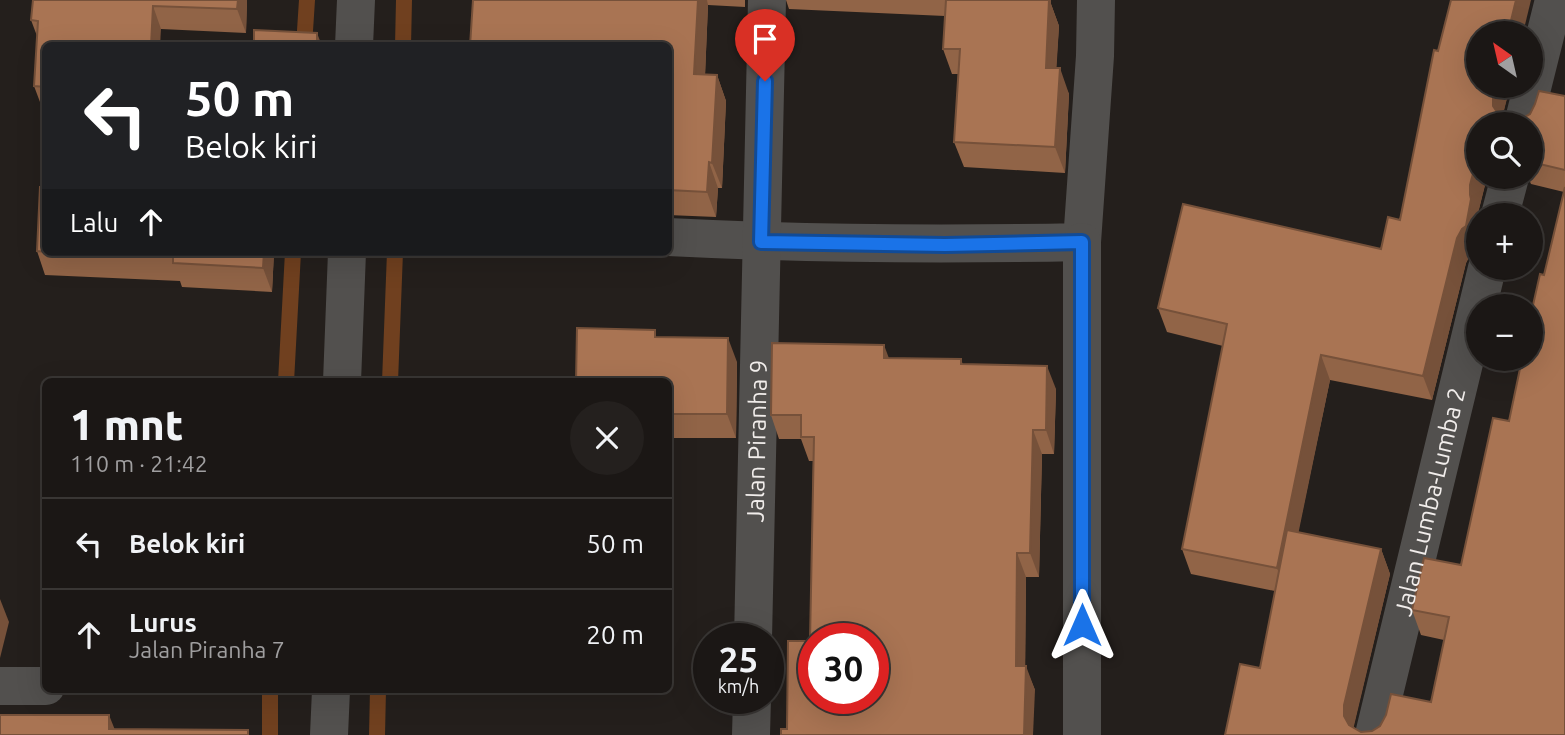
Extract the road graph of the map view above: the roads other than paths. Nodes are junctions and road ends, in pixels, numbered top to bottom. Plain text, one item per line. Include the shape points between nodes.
1 (356, 0) edge
2 (767, 0) edge
3 (1096, 0) edge
4 (1555, 0) edge
5 (355, 42) edge
6 (1526, 112) edge
7 (672, 237) edge
8 (761, 242) junction
9 (1082, 242) junction
10 (347, 256) edge
11 (1483, 280) edge
12 (342, 378) edge
13 (753, 623) edge
14 (0, 686) edge
15 (42, 686) edge
16 (331, 693) edge
17 (752, 714) edge
18 (329, 735) edge
19 (751, 735) edge
20 (1082, 735) edge
21 (1374, 735) edge

1 - 5 street
2 - 8 street, Jalan Piranha 9
3 - 9 street
4 - 6 street
7 - 8 street
8 - 9 street
8 - 13 street, Jalan Piranha 9
9 - 20 street
10 - 12 street
11 - 21 street, Jalan Lumba-Lumba 2
14 - 15 street
16 - 18 street
17 - 19 street

